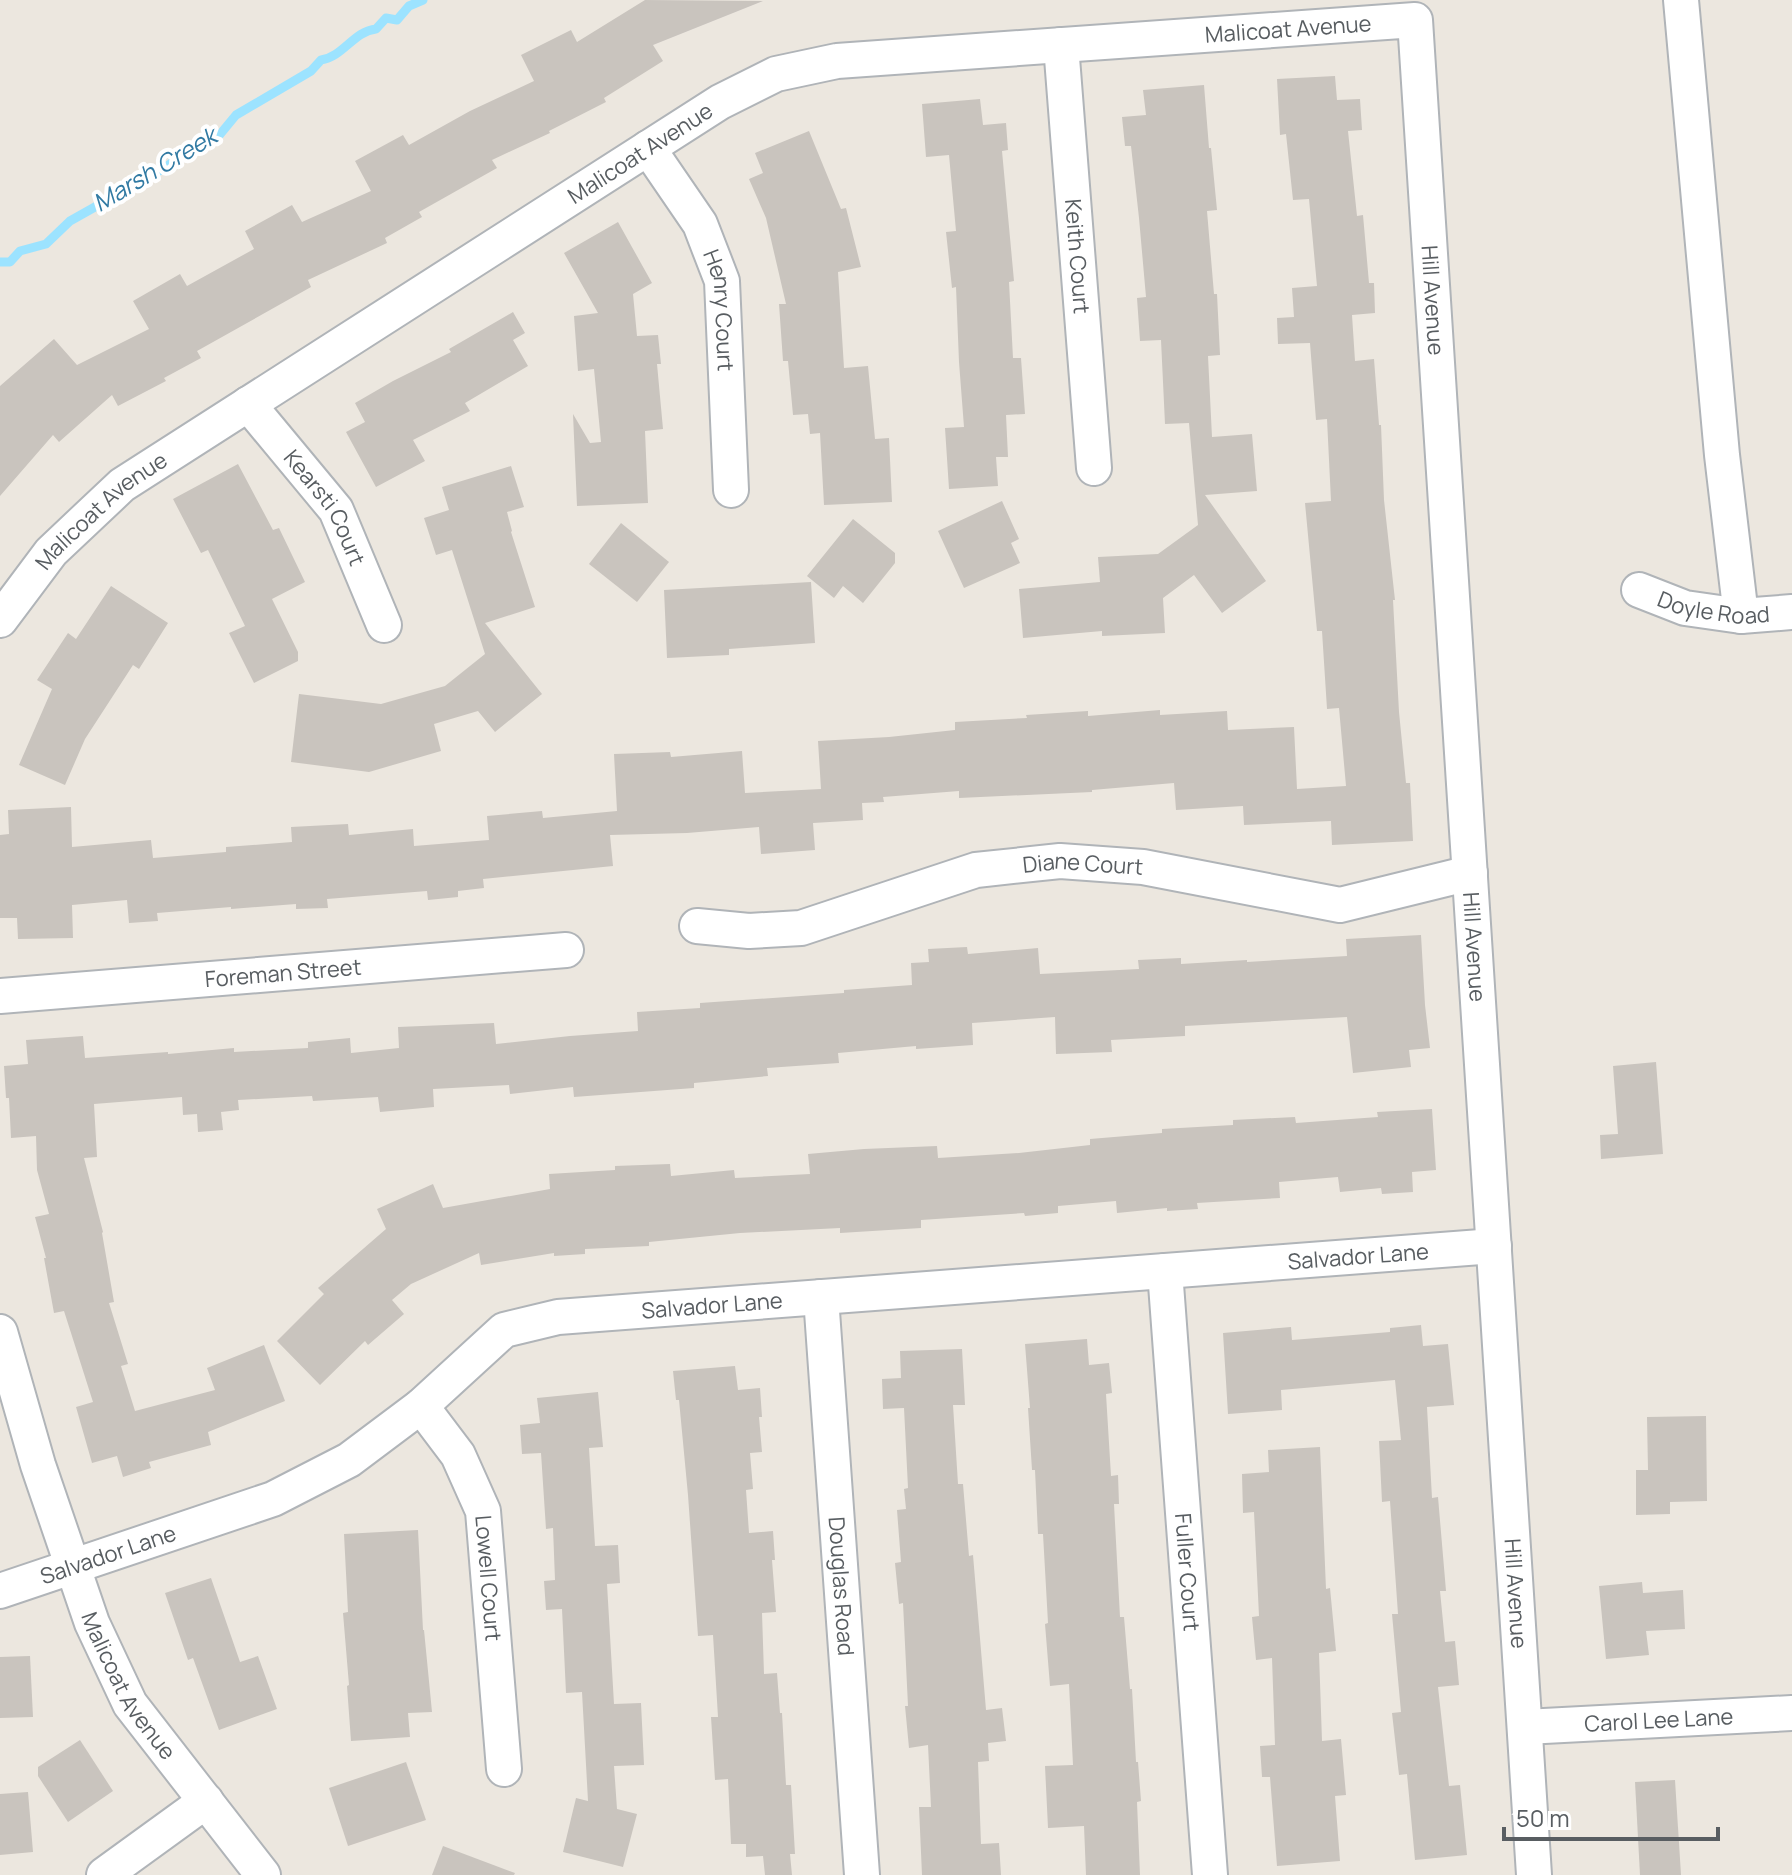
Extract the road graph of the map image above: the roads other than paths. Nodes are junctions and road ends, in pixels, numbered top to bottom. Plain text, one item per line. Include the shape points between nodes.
1 (1681, 0) edge
2 (1415, 20) joint
3 (1061, 45) junction
4 (648, 148) junction
5 (248, 404) junction
6 (1094, 468) dead end
7 (731, 490) dead end
8 (1639, 590) dead end
9 (1792, 612) edge
10 (1741, 616) junction
11 (0, 620) edge
12 (384, 625) dead end
13 (1470, 873) junction
14 (697, 926) dead end
15 (566, 950) dead end
16 (0, 996) edge
17 (1494, 1246) junction
18 (1165, 1271) junction
19 (821, 1297) junction
20 (0, 1332) edge
21 (421, 1406) junction
22 (72, 1567) junction
23 (0, 1591) edge
24 (1792, 1713) edge
25 (1525, 1727) junction
26 (504, 1769) dead end
27 (206, 1801) junction
28 (104, 1875) edge
29 (263, 1875) edge
30 (862, 1875) edge
31 (1210, 1875) edge
32 (1534, 1875) edge

1 - 10 street
2 - 3 street, Malicoat Avenue
2 - 13 street, Hill Avenue
3 - 4 street, Malicoat Avenue via 837,61 776,74
3 - 6 street, Keith Court
4 - 5 street, Malicoat Avenue
4 - 7 street, Henry Court via 700,224 722,281
5 - 11 street, Malicoat Avenue via 122,485 51,552
5 - 12 street, Kearsti Court via 336,510
8 - 10 street, Doyle Road via 1685,608
9 - 10 street, Doyle Road
13 - 14 street, Diane Court via 1340,905 1143,867 1060,861 976,870 801,928
13 - 17 street, Hill Avenue
15 - 16 street, Foreman Street
17 - 18 street, Salvador Lane
17 - 25 street, Hill Avenue
18 - 19 street, Salvador Lane
18 - 31 street, Fuller Court
19 - 21 street, Salvador Lane via 558,1317 504,1330
19 - 30 street, Douglas Road
20 - 22 street, Malicoat Avenue
21 - 22 street, Salvador Lane via 349,1460 273,1499
21 - 26 street, Lowell Court via 458,1455 483,1511
22 - 23 street, Salvador Lane
22 - 27 street, Malicoat Avenue via 130,1704
24 - 25 street, Carol Lee Lane
25 - 32 street, Hill Avenue
27 - 28 street
27 - 29 street, Malicoat Avenue

